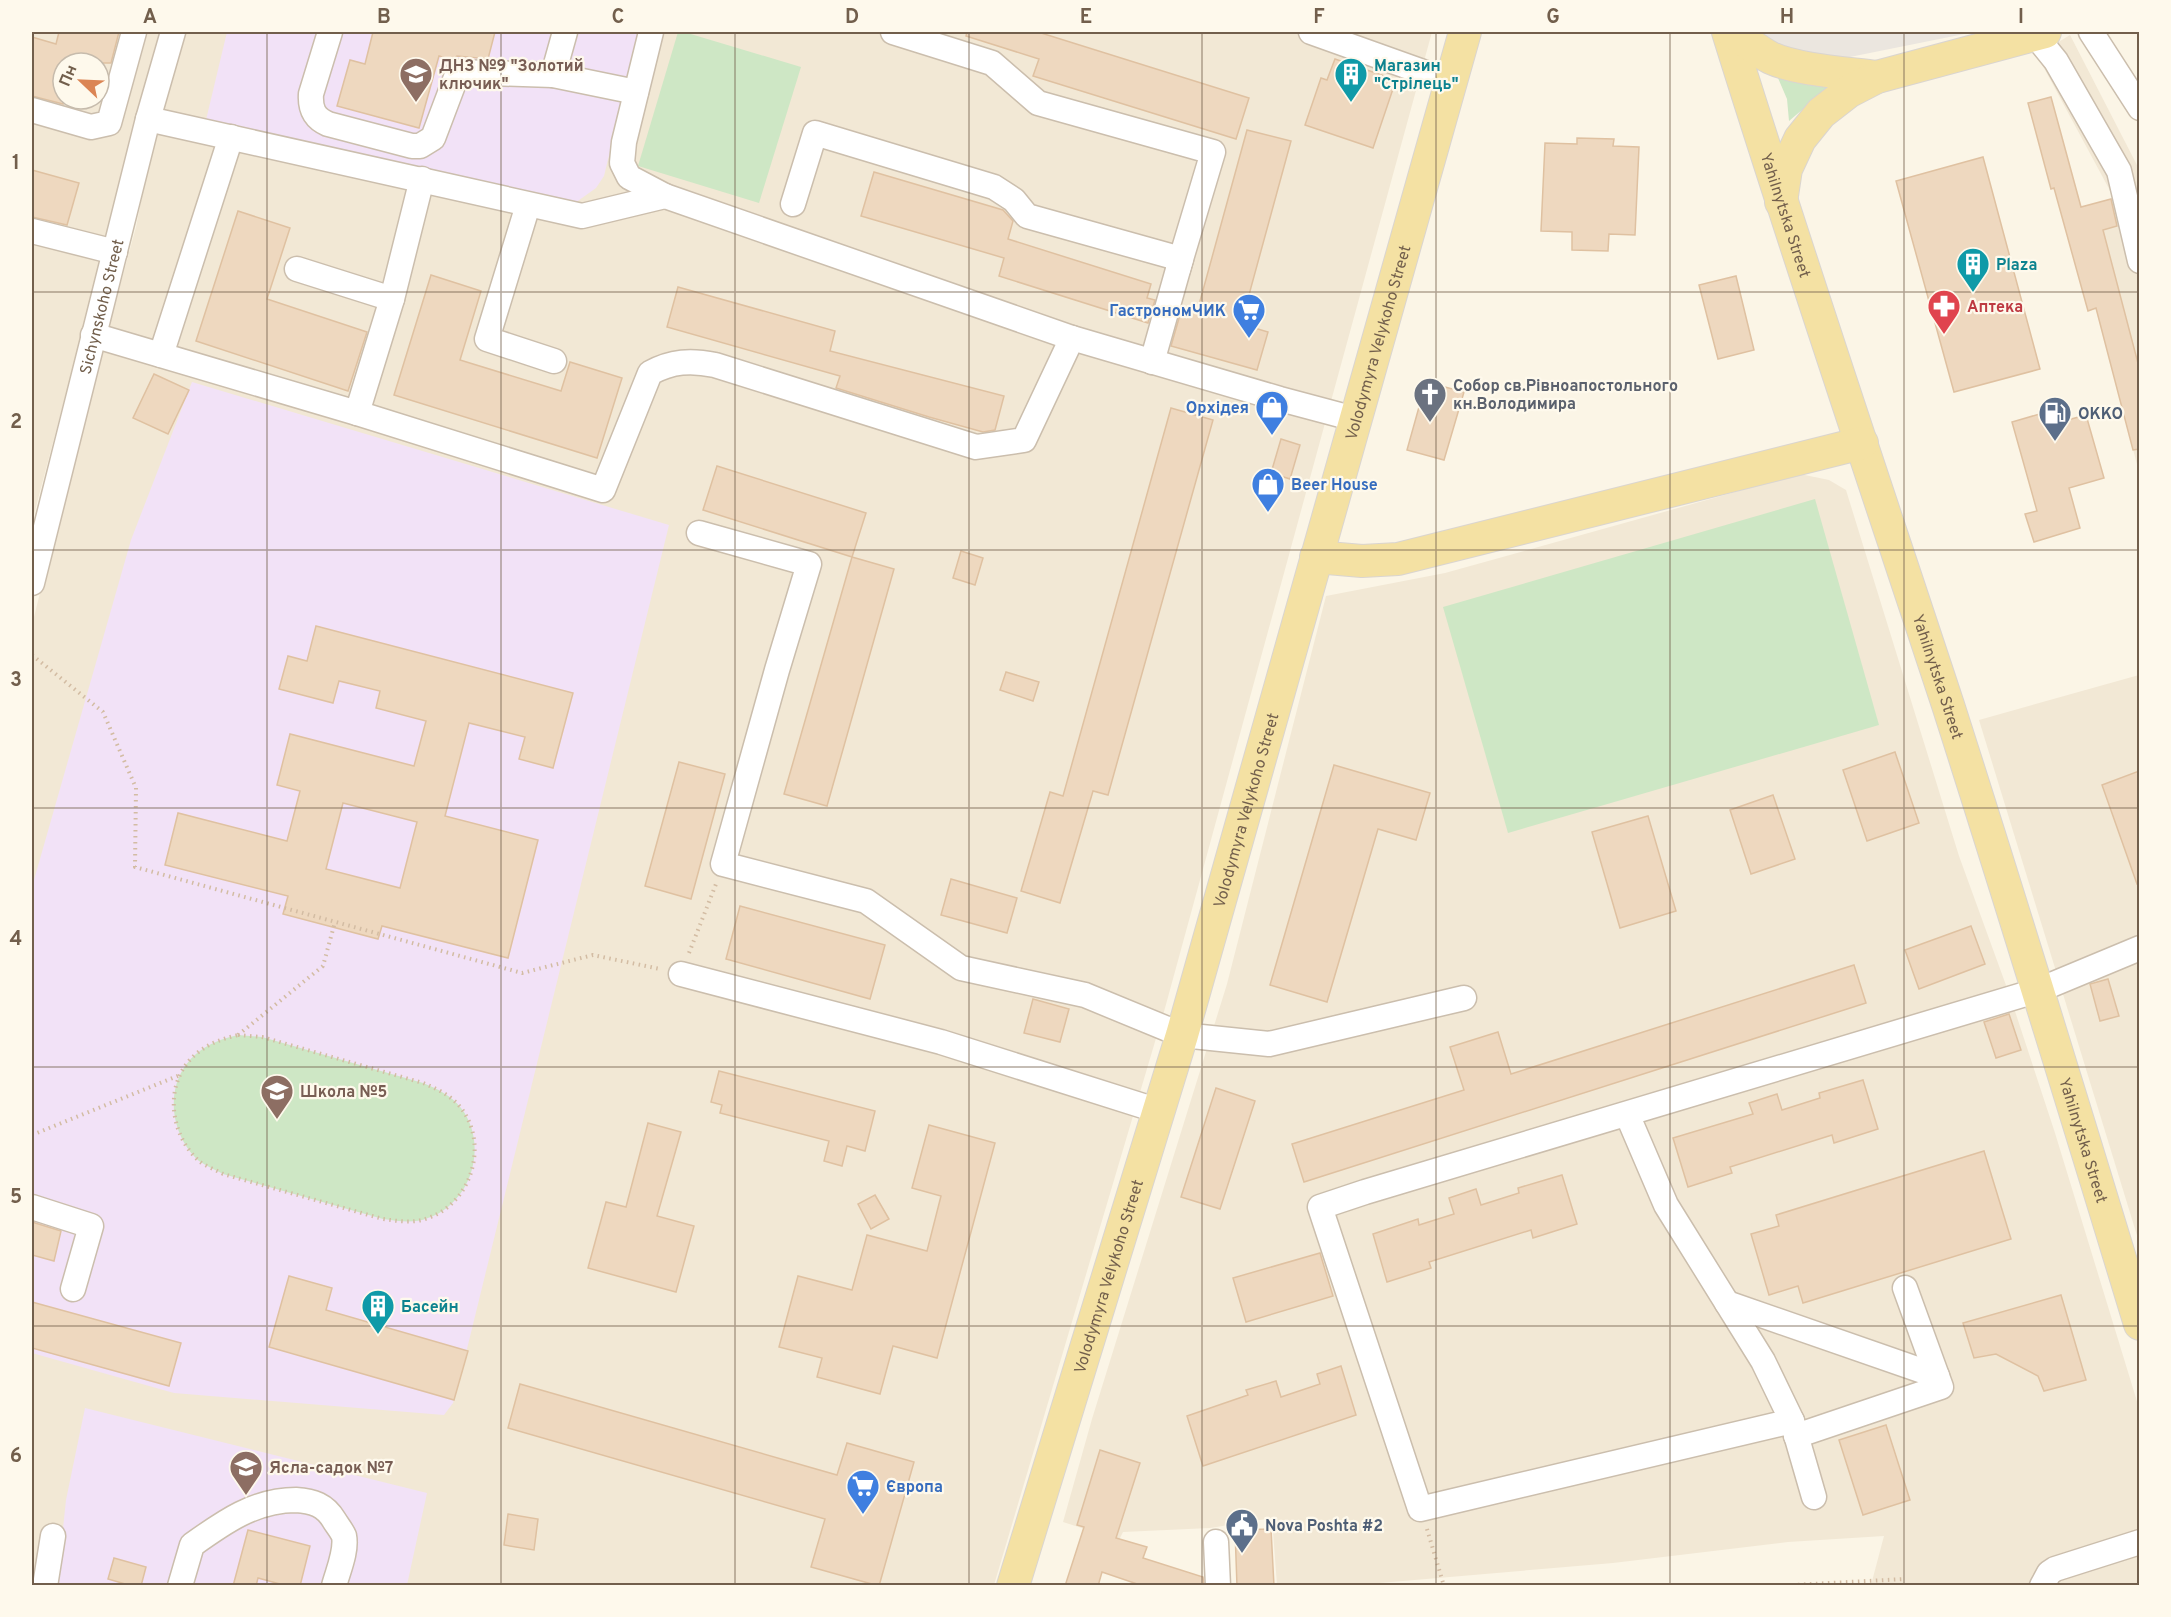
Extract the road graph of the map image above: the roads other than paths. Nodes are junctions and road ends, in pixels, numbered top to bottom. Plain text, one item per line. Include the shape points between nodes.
1 (134, 32) edge
2 (173, 32) edge
3 (330, 32) edge
4 (565, 32) edge
5 (651, 32) edge
6 (892, 32) edge
7 (1311, 32) edge
8 (1465, 32) edge
9 (1728, 32) edge
10 (1732, 32) edge
11 (2091, 32) edge
12 (2040, 33) edge
13 (553, 75) junction
14 (1877, 77) junction
15 (1451, 82) junction
16 (636, 92) junction
17 (2139, 108) edge
18 (32, 110) edge
19 (148, 119) junction
20 (231, 137) junction
21 (422, 179) junction
22 (665, 196) junction
23 (1781, 202) junction
24 (793, 204) dead end
25 (528, 205) junction
26 (32, 231) edge
27 (116, 252) junction
28 (1181, 259) junction
29 (2139, 261) edge
30 (297, 269) dead end
31 (392, 299) junction
32 (93, 335) junction
33 (1071, 338) junction
34 (161, 355) junction
35 (554, 361) dead end
36 (1152, 362) junction
37 (357, 414) junction
38 (1355, 419) junction
39 (1862, 443) junction
40 (699, 533) dead end
41 (1316, 557) junction
42 (32, 583) edge
43 (2139, 948) edge
44 (681, 974) road end
45 (2039, 990) junction
46 (1464, 998) dead end
47 (1182, 1035) junction
48 (1159, 1112) junction
49 (1627, 1114) junction
50 (32, 1207) edge
51 (1905, 1288) dead end
52 (73, 1289) dead end
53 (1727, 1303) junction
54 (2139, 1324) edge
55 (1936, 1376) junction
56 (1794, 1428) junction
57 (1814, 1497) dead end
58 (53, 1536) dead end
59 (1216, 1542) dead end
60 (2139, 1542) edge
61 (45, 1586) edge
62 (180, 1586) edge
63 (334, 1586) edge
64 (1013, 1586) edge
65 (1218, 1586) edge
66 (2042, 1586) edge

1 - 18 street via 109,123 91,127
2 - 19 street, Sichynskoho Street
3 - 13 street via 311,94 316,117 328,124 412,146 428,142 436,133 458,72
4 - 13 street
5 - 16 street
6 - 28 street via 992,63 1038,103 1213,152
7 - 15 street
8 - 15 main road, Volodymyra Velykoho Street
9 - 23 main road, Yahilnytska Street
10 - 14 main road via 1776,60
11 - 17 street
12 - 14 main road
12 - 29 street via 2119,171
13 - 16 street
14 - 23 main road via 1821,112 1800,139 1786,169
15 - 38 main road, Volodymyra Velykoho Street
16 - 22 street via 622,164 629,177
19 - 20 street
19 - 27 street, Sichynskoho Street
20 - 21 street
20 - 34 street
21 - 25 street
21 - 31 street
22 - 25 street via 582,216
22 - 33 street
23 - 39 main road, Yahilnytska Street
24 - 28 street via 815,133 994,188 1014,200 1027,216
25 - 35 street via 487,339
26 - 27 street
27 - 32 street, Sichynskoho Street
28 - 36 street
30 - 31 street
31 - 37 street
32 - 34 street
32 - 42 street, Sichynskoho Street
33 - 36 street
33 - 37 street via 1024,440 976,447 715,365 669,364 650,373 603,490
34 - 37 street
36 - 38 street
38 - 41 main road, Volodymyra Velykoho Street
39 - 41 main road via 1398,559
39 - 45 main road, Yahilnytska Street
40 - 47 street via 809,564 723,864 866,901 961,968 1085,995
41 - 47 main road, Volodymyra Velykoho Street
43 - 45 street
44 - 48 street via 940,1042
45 - 49 street
45 - 54 main road, Yahilnytska Street
46 - 47 street via 1269,1044
47 - 48 main road, Volodymyra Velykoho Street
48 - 64 main road, Volodymyra Velykoho Street
49 - 53 street via 1666,1205
49 - 56 street via 1320,1207 1420,1509
50 - 52 street via 91,1226
51 - 55 street
53 - 55 street
53 - 56 street via 1763,1361
55 - 56 street via 1941,1387
56 - 57 street
58 - 61 street
59 - 65 street
60 - 66 street via 2055,1569
62 - 63 street via 192,1545 247,1510 285,1500 321,1505 344,1536

